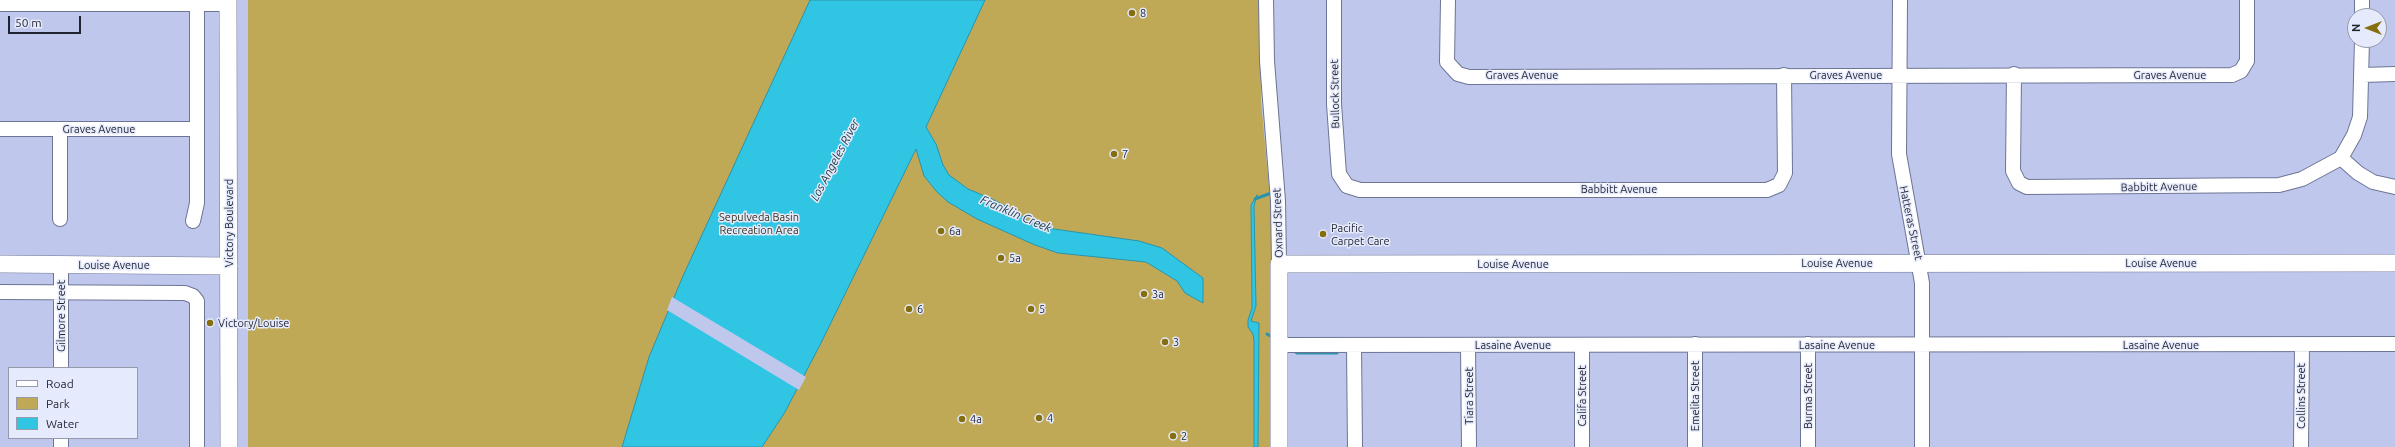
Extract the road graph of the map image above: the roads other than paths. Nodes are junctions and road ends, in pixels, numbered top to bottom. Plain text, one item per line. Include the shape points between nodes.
1 (1266, 0) edge
2 (1334, 0) edge
3 (1448, 0) edge
4 (1900, 0) edge
5 (2247, 0) edge
6 (228, 2) edge
7 (0, 4) edge
8 (197, 4) junction
9 (2362, 48) edge
10 (2014, 74) junction
11 (2395, 74) edge
12 (1784, 75) junction
13 (1899, 75) junction
14 (2362, 75) junction
15 (0, 129) edge
16 (60, 129) junction
17 (197, 129) junction
18 (2341, 158) junction
19 (1347, 186) joint
20 (2395, 187) edge
21 (60, 219) dead end
22 (193, 221) dead end
23 (1920, 263) junction
24 (2395, 263) edge
25 (0, 264) edge
26 (1279, 264) junction
27 (61, 265) junction
28 (229, 266) junction
29 (0, 292) edge
30 (61, 292) junction
31 (1695, 344) junction
32 (1808, 344) junction
33 (2302, 344) junction
34 (2395, 344) edge
35 (1279, 345) junction
36 (1468, 345) junction
37 (1582, 345) junction
38 (1922, 345) junction
39 (1354, 346) junction
40 (61, 367) edge
41 (197, 447) edge
42 (229, 447) edge
43 (1279, 447) edge
44 (1355, 447) edge
45 (1469, 447) edge
46 (1582, 447) edge
47 (1695, 447) edge
48 (1808, 447) edge
49 (1922, 447) edge
50 (2301, 447) edge

1 - 26 street, Oxnard Street via 1267,61 1278,201
2 - 19 street, Bullock Street via 1334,104 1337,152 1340,174
3 - 12 street, Graves Avenue via 1447,62 1452,70 1469,77
4 - 13 street, Hatteras Street
5 - 10 street, Graves Avenue via 2247,61 2241,70 2232,75
6 - 8 street
6 - 28 main road, Victory Boulevard
7 - 8 street
8 - 17 street
9 - 14 street
10 - 13 street, Graves Avenue
10 - 18 street, Babbitt Avenue via 2013,171 2019,183 2027,187 2279,185 2302,179
11 - 14 street
12 - 13 street, Graves Avenue
12 - 19 street, Babbitt Avenue via 1785,173 1779,185 1767,190 1360,190
13 - 23 street, Hatteras Street via 1900,168
14 - 18 street via 2360,117 2354,135
15 - 16 street, Graves Avenue
16 - 17 street, Graves Avenue
16 - 21 street
17 - 22 street via 197,203
18 - 20 street via 2373,182
23 - 24 main road, Louise Avenue
23 - 26 main road, Louise Avenue
23 - 38 street, Hatteras Street
25 - 27 main road, Louise Avenue
26 - 35 main road, Oxnard Street
27 - 28 main road, Louise Avenue
27 - 30 street, Gilmore Street
28 - 42 main road, Victory Boulevard
29 - 30 street
30 - 40 street, Gilmore Street
30 - 41 street via 185,293 193,296 197,301
31 - 32 street, Lasaine Avenue
31 - 37 street, Lasaine Avenue
31 - 47 street, Emelita Street
32 - 38 street, Lasaine Avenue
32 - 48 street, Burma Street
33 - 34 street, Lasaine Avenue
33 - 38 street, Lasaine Avenue
33 - 50 street, Collins Street
35 - 39 street, Lasaine Avenue
35 - 43 main road, Oxnard Street
36 - 37 street, Lasaine Avenue
36 - 39 street, Lasaine Avenue
36 - 45 street, Tiara Street
37 - 46 street, Califa Street
38 - 49 street, Hatteras Street
39 - 44 street

